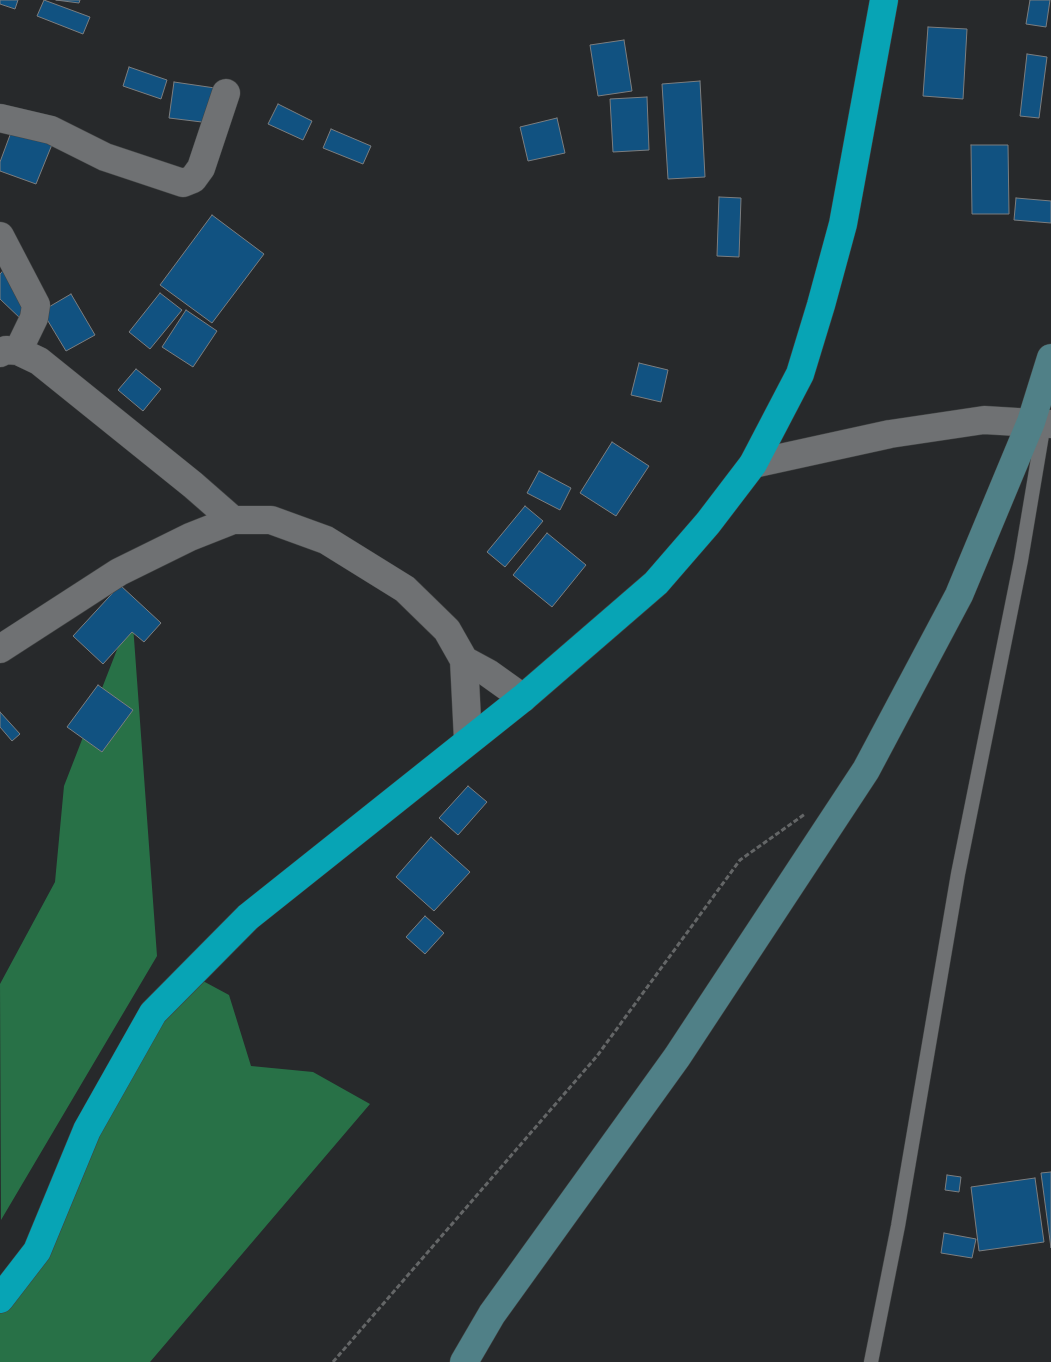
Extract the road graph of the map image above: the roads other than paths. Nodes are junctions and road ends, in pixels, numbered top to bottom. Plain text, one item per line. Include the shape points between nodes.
1 (884, 0) edge
2 (226, 93) dead end
3 (0, 118) edge
4 (0, 236) edge
5 (9, 352) edge
6 (1051, 358) edge
7 (1042, 423) edge
8 (753, 464) junction
9 (233, 520) junction
10 (0, 650) edge
11 (464, 660) junction
12 (523, 698) junction
13 (468, 740) junction
14 (0, 1299) edge
15 (464, 1362) edge
16 (871, 1362) edge

1 - 8 highway via 844,224 800,374
2 - 3 street via 201,168 193,179 183,183 105,157 51,130
4 - 5 street via 36,305 34,318
5 - 9 street via 39,361
6 - 7 street
7 - 8 street via 984,420 890,434
7 - 15 street via 959,594 866,770 677,1057 492,1314
7 - 16 lane via 1021,560 958,874 900,1217
8 - 12 highway via 656,583
9 - 10 street via 190,537 120,572
9 - 11 street via 271,520 326,540 405,589 447,630
11 - 12 street
11 - 13 street
12 - 13 highway
13 - 14 highway via 248,917 153,1013 87,1130 37,1251

